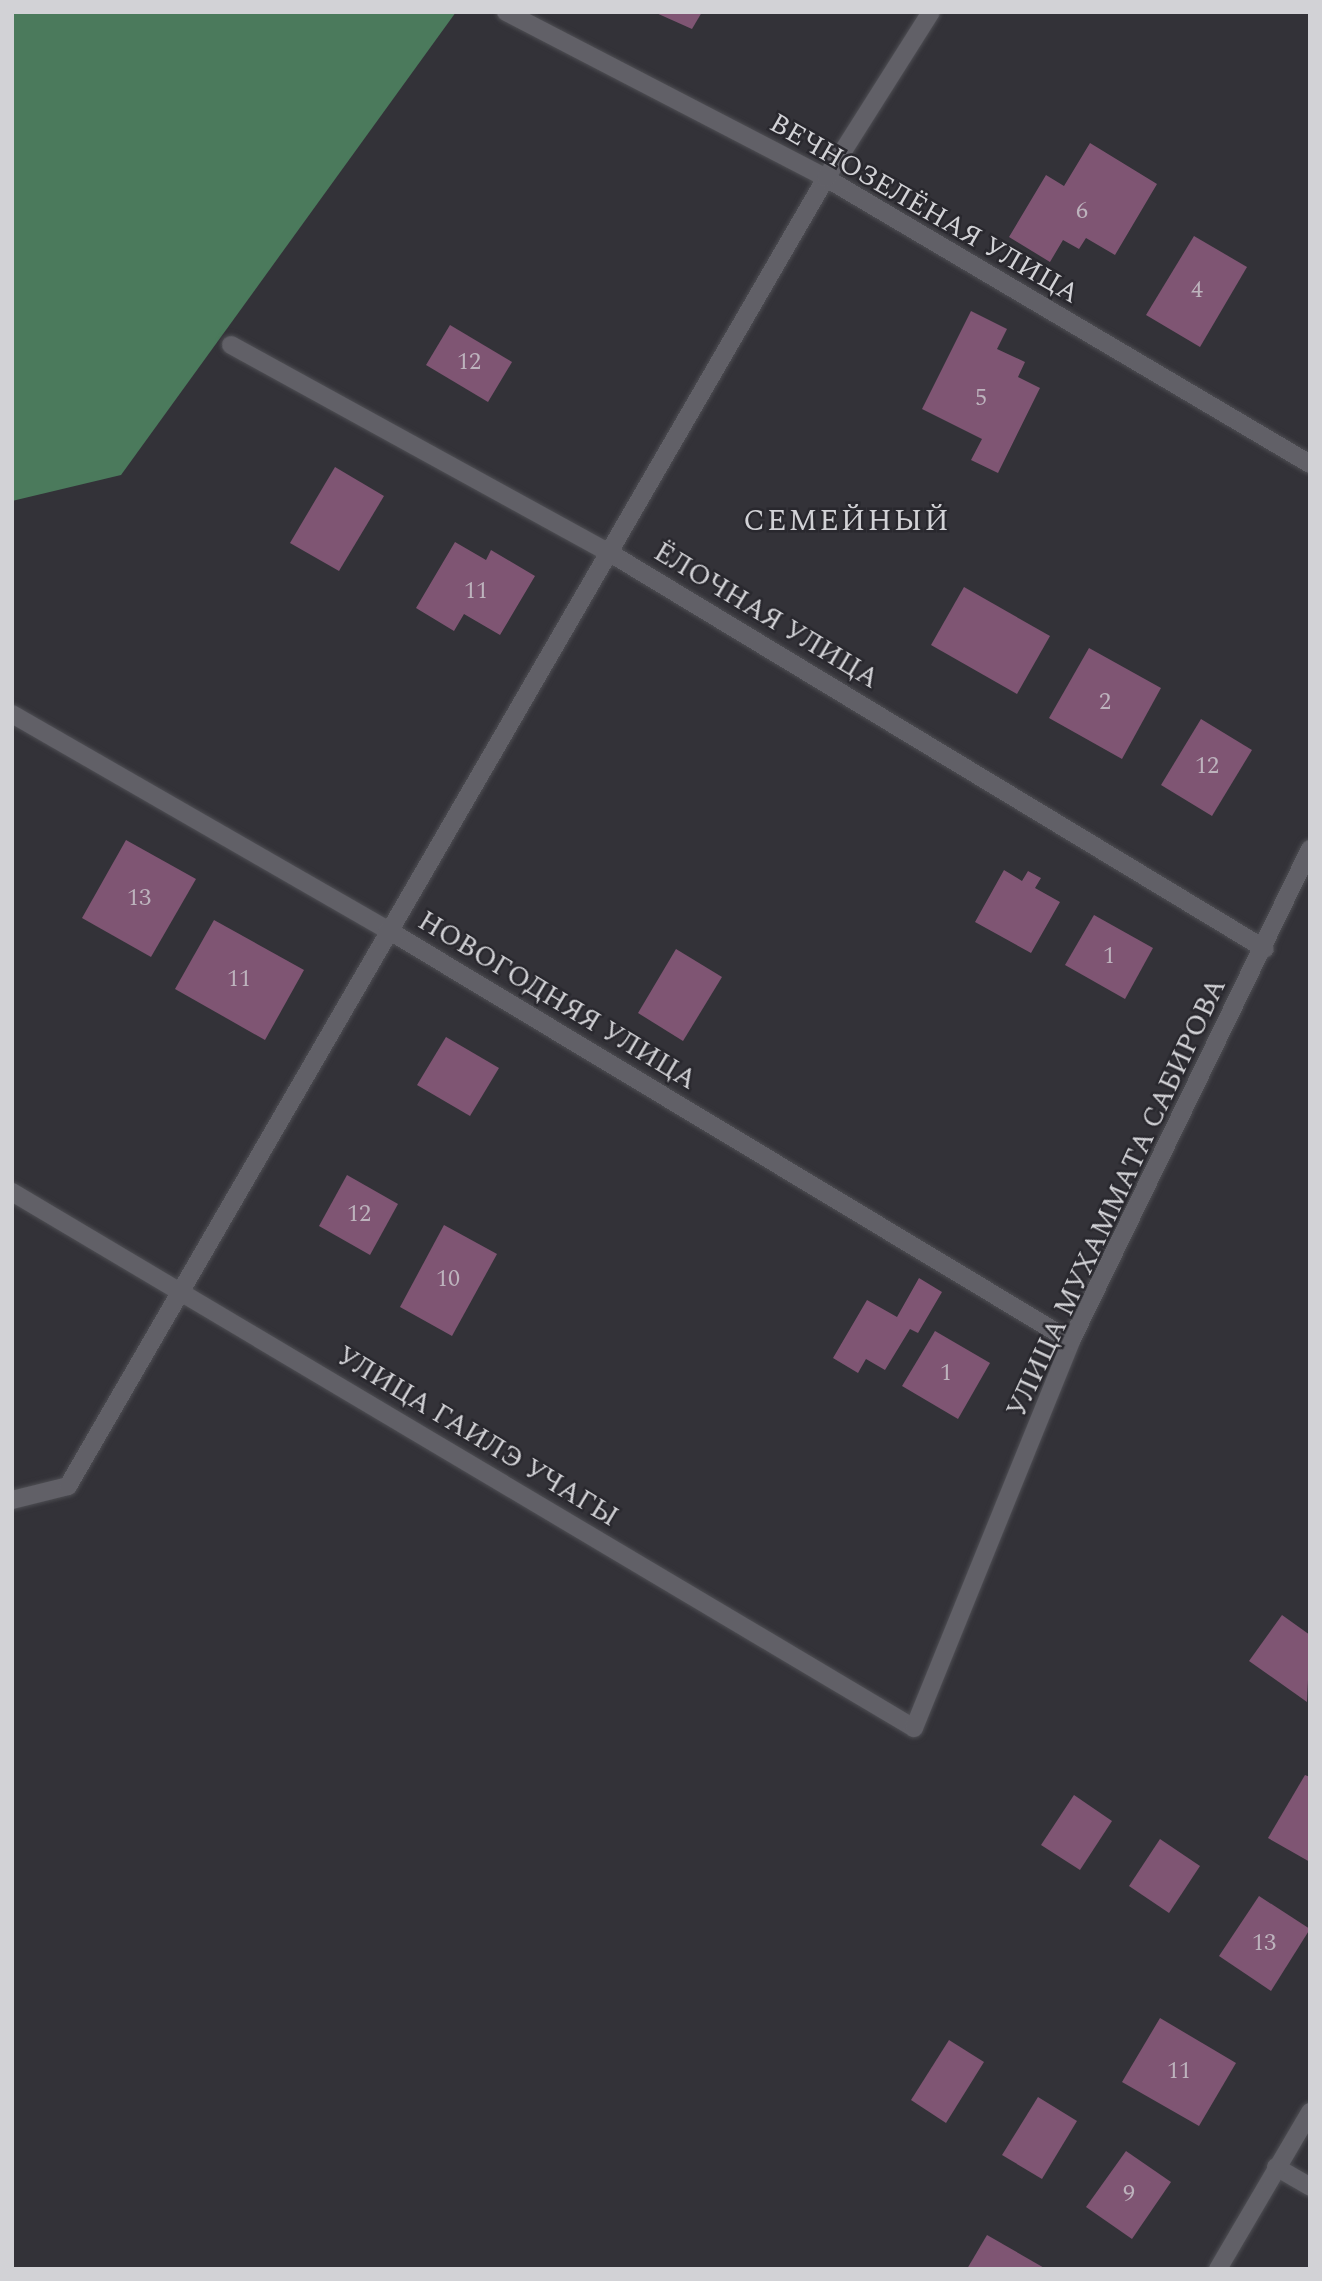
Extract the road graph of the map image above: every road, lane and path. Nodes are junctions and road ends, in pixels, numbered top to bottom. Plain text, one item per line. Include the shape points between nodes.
1 (506, 12) edge
2 (931, 12) edge
3 (826, 178) junction
4 (230, 345) dead end
5 (1310, 464) edge
6 (610, 553) junction
7 (12, 714) edge
8 (1310, 849) edge
9 (388, 930) junction
10 (1265, 949) junction
11 (12, 1192) edge
12 (183, 1293) junction
13 (1071, 1341) junction
14 (12, 1500) edge
15 (914, 1728) joint
16 (1310, 2112) edge
17 (1276, 2166) junction
18 (1310, 2187) edge
19 (1218, 2269) edge

1 - 3 street, ВЕЧНОЗЕЛЁНАЯ УЛИЦА
2 - 3 street
3 - 5 street, ВЕЧНОЗЕЛЁНАЯ УЛИЦА
3 - 6 street
4 - 6 street, ЁЛОЧНАЯ УЛИЦА
6 - 9 street
6 - 10 street, ЁЛОЧНАЯ УЛИЦА
7 - 9 street, НОВОГОДНЯЯ УЛИЦА
8 - 10 street, УЛИЦА МУХАММАТА САБИРОВА
9 - 12 street
9 - 13 street, НОВОГОДНЯЯ УЛИЦА
10 - 13 street, УЛИЦА МУХАММАТА САБИРОВА
11 - 12 street, УЛИЦА ГАИЛЭ УЧАГЫ
12 - 14 street via 68,1486
12 - 15 street, УЛИЦА ГАИЛЭ УЧАГЫ
13 - 15 street, УЛИЦА МУХАММАТА САБИРОВА
16 - 17 street
17 - 18 street
17 - 19 street

